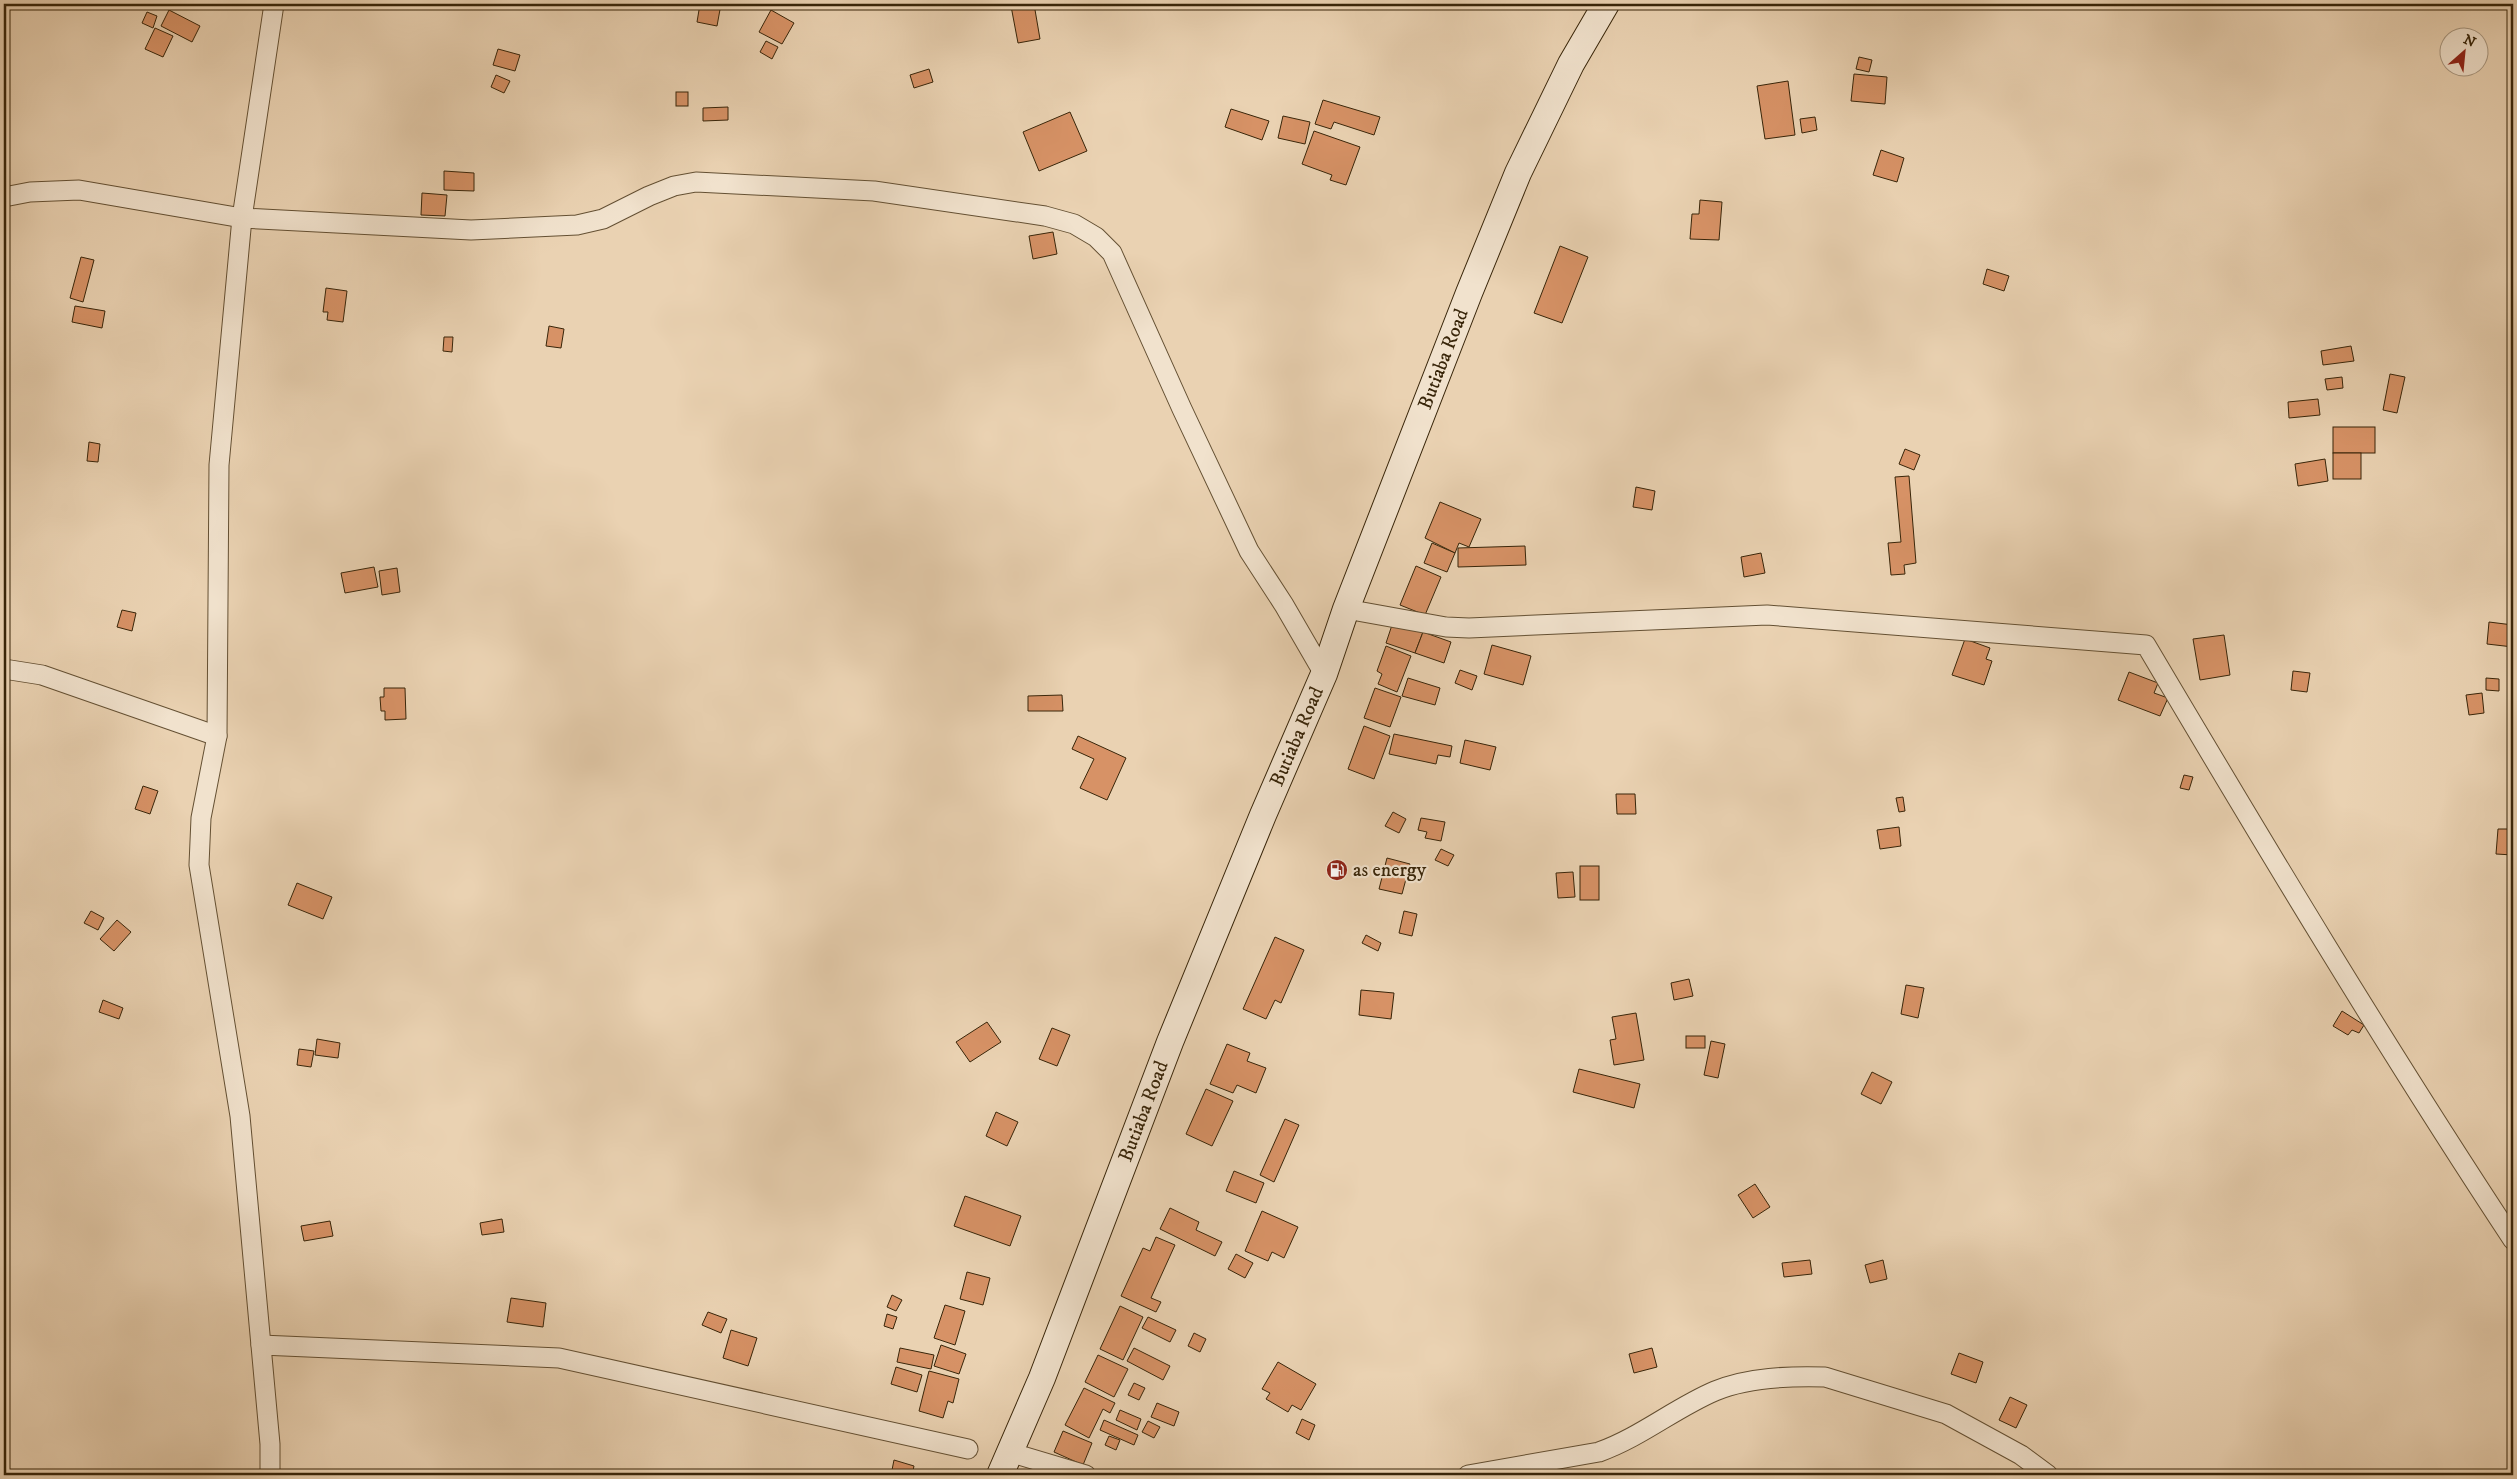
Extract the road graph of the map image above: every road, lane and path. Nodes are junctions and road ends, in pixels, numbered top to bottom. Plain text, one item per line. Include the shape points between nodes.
1 (274, 4) edge
2 (1606, 4) edge
3 (4, 198) edge
4 (242, 218) junction
5 (1346, 609) junction
6 (4, 669) edge
7 (1324, 674) junction
8 (218, 736) junction
9 (2513, 1240) edge
10 (260, 1345) junction
11 (968, 1449) dead end
12 (1005, 1464) edge
13 (270, 1475) edge
14 (1086, 1475) edge
15 (1468, 1475) edge
16 (2048, 1475) edge

1 - 4 street
2 - 5 main road, Butiaba Road via 1571,64 1518,174
3 - 4 street via 30,192 79,190
4 - 7 street via 471,230 577,225 603,220 648,196 696,182 874,191 1045,216 1074,224 1096,237 1112,253 1249,551
4 - 8 street via 219,465
5 - 7 main road, Butiaba Road
5 - 9 street via 1468,628 1768,615 2146,645 2426,1107
6 - 8 street via 42,675
7 - 12 main road, Butiaba Road via 1170,1042 1042,1378
8 - 10 street via 201,818 199,865 240,1116
10 - 11 street via 560,1358
10 - 13 street
12 - 14 street
15 - 16 street via 1599,1452 1618,1446 1714,1392 1736,1384 1804,1376 1825,1377 1946,1414 2022,1455

